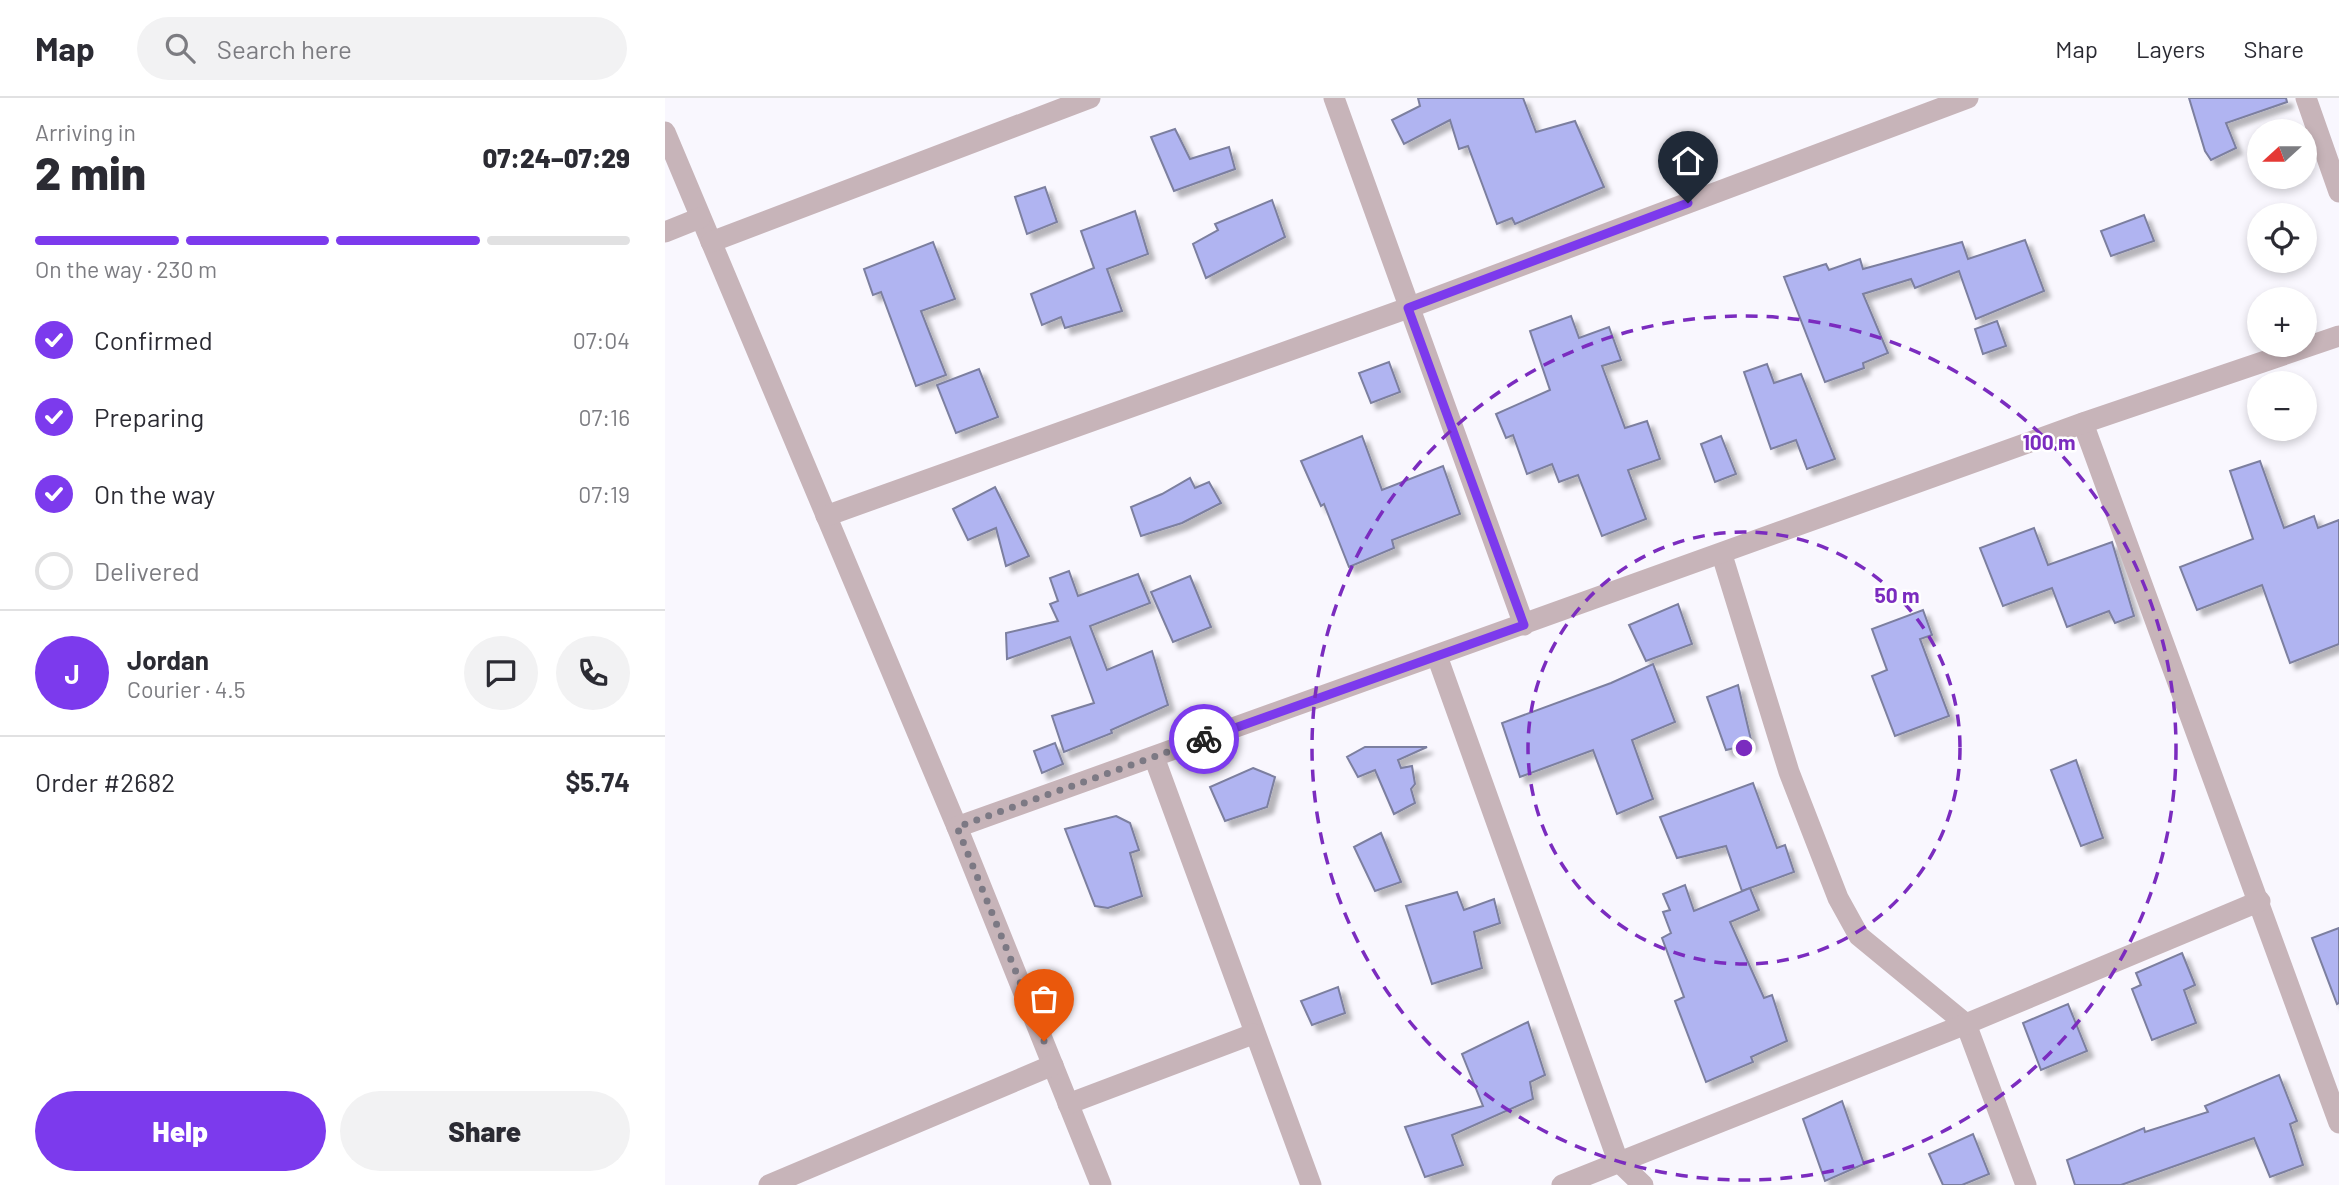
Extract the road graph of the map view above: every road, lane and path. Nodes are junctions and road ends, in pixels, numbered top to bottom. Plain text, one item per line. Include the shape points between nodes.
1 (1090, 98) edge
2 (1334, 98) edge
3 (1968, 98) edge
4 (2306, 98) edge
5 (665, 132) edge
6 (2339, 192) edge
7 (700, 218) junction
8 (665, 232) edge
9 (711, 242) junction
10 (1408, 308) junction
11 (2339, 336) edge
12 (2083, 423) junction
13 (826, 516) junction
14 (1722, 555) junction
15 (1524, 625) junction
16 (1437, 656) junction
17 (1154, 757) junction
18 (957, 827) junction
19 (2260, 901) junction
20 (1966, 1024) junction
21 (1253, 1034) junction
22 (1053, 1065) junction
23 (1069, 1104) junction
24 (2339, 1124) edge
25 (1618, 1161) junction
26 (769, 1185) edge
27 (1101, 1185) edge
28 (1311, 1185) edge
29 (1562, 1185) edge
30 (1643, 1185) edge
31 (2026, 1185) edge

1 - 9 street
2 - 10 street
3 - 10 street
4 - 6 street
5 - 7 street
7 - 8 street
7 - 9 street
9 - 13 street
10 - 13 street
10 - 15 street
11 - 12 street
12 - 14 street
12 - 19 street
13 - 18 street
14 - 15 street
14 - 20 street via 1789,772 1838,898 1859,936
15 - 16 street
16 - 17 street
16 - 25 street
17 - 18 street
17 - 21 street
18 - 22 street
19 - 20 street
19 - 24 street
20 - 25 street
20 - 31 street
21 - 23 street
21 - 28 street
22 - 23 street
22 - 26 street
23 - 27 street
25 - 29 street
25 - 30 street

